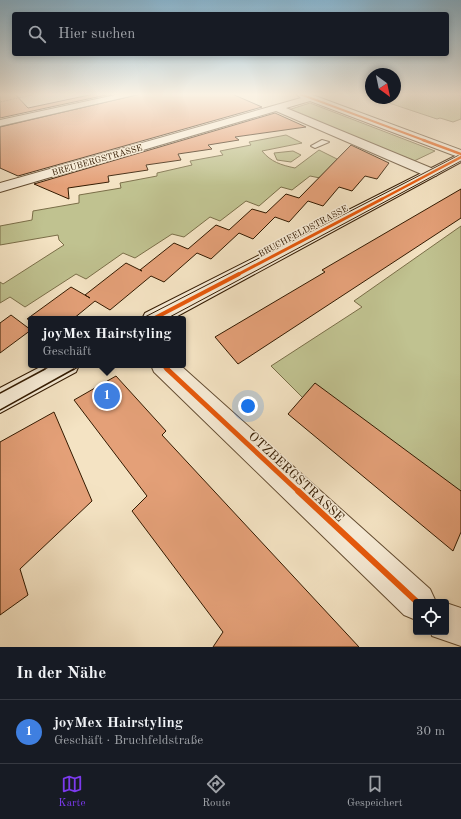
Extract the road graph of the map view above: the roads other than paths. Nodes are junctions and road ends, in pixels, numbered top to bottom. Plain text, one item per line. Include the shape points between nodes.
1 (221, 124) edge
2 (310, 124) edge
3 (378, 124) edge
4 (325, 142) dead end
5 (315, 146) dead end
6 (461, 156) edge
7 (431, 173) junction
8 (0, 188) edge
9 (159, 316) edge
10 (61, 368) edge
11 (166, 368) edge
12 (0, 401) edge
13 (414, 599) edge
14 (449, 623) edge
15 (461, 627) edge

1 - 8 street, BREUBERGSTRASSE
2 - 7 street via 339,138
3 - 6 street
4 - 5 lane
6 - 7 street, BRUCHFELDSTRASSE
7 - 9 street, BRUCHFELDSTRASSE
10 - 12 street
11 - 13 street, OTZBERGSTRASSE
14 - 15 street

